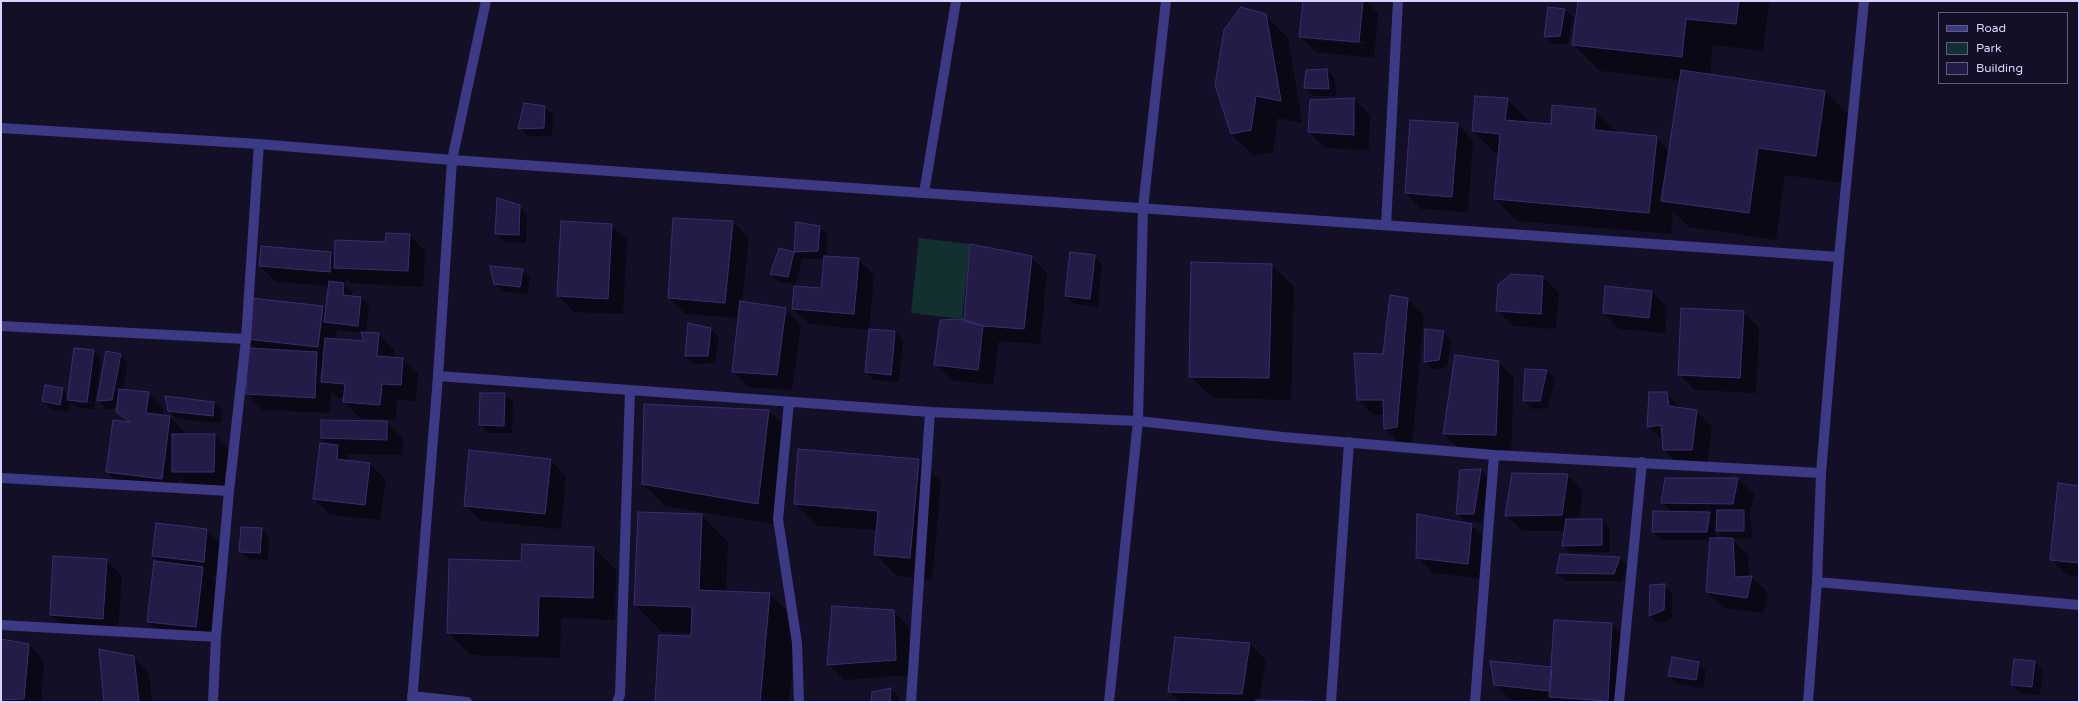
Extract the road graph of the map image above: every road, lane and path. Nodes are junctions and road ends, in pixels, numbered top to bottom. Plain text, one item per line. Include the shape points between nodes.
1 (486, 1) edge
2 (956, 1) edge
3 (1166, 1) edge
4 (1398, 1) edge
5 (1864, 1) edge
6 (1, 128) edge
7 (259, 144) junction
8 (452, 160) junction
9 (924, 193) junction
10 (1143, 208) junction
11 (1386, 225) junction
12 (1839, 257) junction
13 (1, 326) edge
14 (246, 339) junction
15 (438, 376) junction
16 (630, 391) junction
17 (789, 402) junction
18 (930, 412) junction
19 (1138, 421) junction
20 (1349, 442) junction
21 (1494, 455) junction
22 (1642, 462) junction
23 (1821, 472) junction
24 (1, 478) edge
25 (229, 491) junction
26 (1817, 582) junction
27 (2079, 605) edge
28 (1, 625) edge
29 (216, 637) junction
30 (412, 699) edge
31 (213, 702) edge
32 (467, 702) edge
33 (617, 702) edge
34 (799, 702) edge
35 (911, 702) edge
36 (1109, 702) edge
37 (1332, 702) edge
38 (1475, 702) edge
39 (1619, 702) edge
40 (1808, 702) edge

1 - 8 street
2 - 9 street
3 - 10 street
4 - 11 street
5 - 12 street
6 - 7 street
7 - 8 street
7 - 14 street
8 - 9 street
8 - 15 street
9 - 10 street
10 - 11 street
10 - 19 street
11 - 12 street
12 - 23 street
13 - 14 street
14 - 25 street
15 - 16 street
15 - 30 street
16 - 17 street
16 - 33 street via 620,695
17 - 18 street
17 - 34 street via 778,519 797,643
18 - 19 street
18 - 35 street
19 - 20 street
19 - 36 street
20 - 21 street
20 - 37 street
21 - 22 street
21 - 38 street
22 - 23 street
22 - 39 street
23 - 26 street
24 - 25 street
25 - 29 street
26 - 27 street
26 - 40 street
28 - 29 street
29 - 31 street
30 - 32 street

